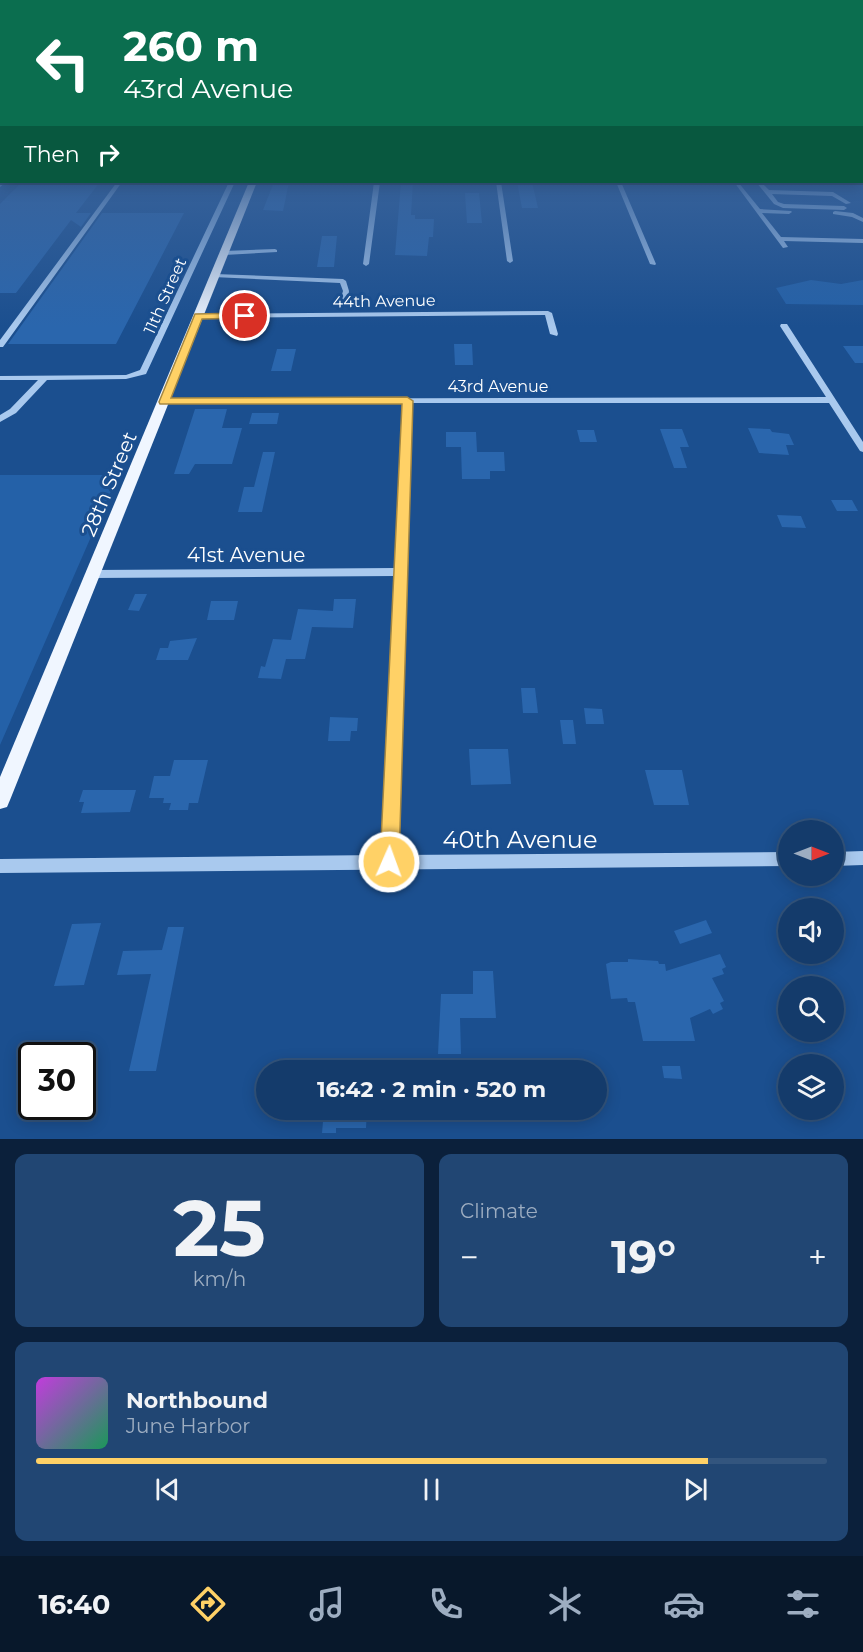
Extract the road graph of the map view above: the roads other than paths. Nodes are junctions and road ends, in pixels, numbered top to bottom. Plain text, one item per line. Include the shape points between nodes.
1 (90, 220) edge
2 (215, 220) edge
3 (237, 220) edge
4 (372, 220) edge
5 (504, 220) edge
6 (634, 220) edge
7 (765, 220) edge
8 (778, 238) junction
9 (863, 241) edge
10 (785, 248) dead end
11 (275, 251) dead end
12 (224, 253) junction
13 (510, 261) dead end
14 (366, 264) dead end
15 (653, 264) dead end
16 (215, 276) junction
17 (343, 305) dead end
18 (198, 316) junction
19 (784, 326) dead end
20 (554, 334) dead end
21 (0, 345) edge
22 (0, 378) edge
23 (44, 378) junction
24 (833, 400) junction
25 (407, 401) junction
26 (164, 402) junction
27 (0, 418) edge
28 (863, 449) edge
29 (399, 572) junction
30 (92, 574) junction
31 (0, 800) edge
32 (863, 858) edge
33 (778, 859) edge
34 (844, 859) edge
35 (389, 862) junction
36 (0, 866) edge

1 - 21 street
2 - 23 street, 11th Street via 143,372 126,377
3 - 12 main road, 28th Street
4 - 14 street
5 - 13 street
6 - 15 street
7 - 8 street
8 - 9 street
8 - 10 street
11 - 12 street
12 - 16 main road, 28th Street
16 - 17 street via 343,281
16 - 18 main road, 28th Street
18 - 20 street, 44th Avenue via 548,313
18 - 26 main road, 28th Street
19 - 24 street
22 - 23 street
23 - 27 street via 14,411
24 - 25 street, 43rd Avenue
24 - 28 street
25 - 26 street, 43rd Avenue
25 - 29 street
26 - 30 main road, 28th Street
29 - 30 street, 41st Avenue
29 - 35 street
30 - 31 main road, 28th Street
32 - 34 street
33 - 35 street, 40th Avenue
35 - 36 street, 40th Avenue

